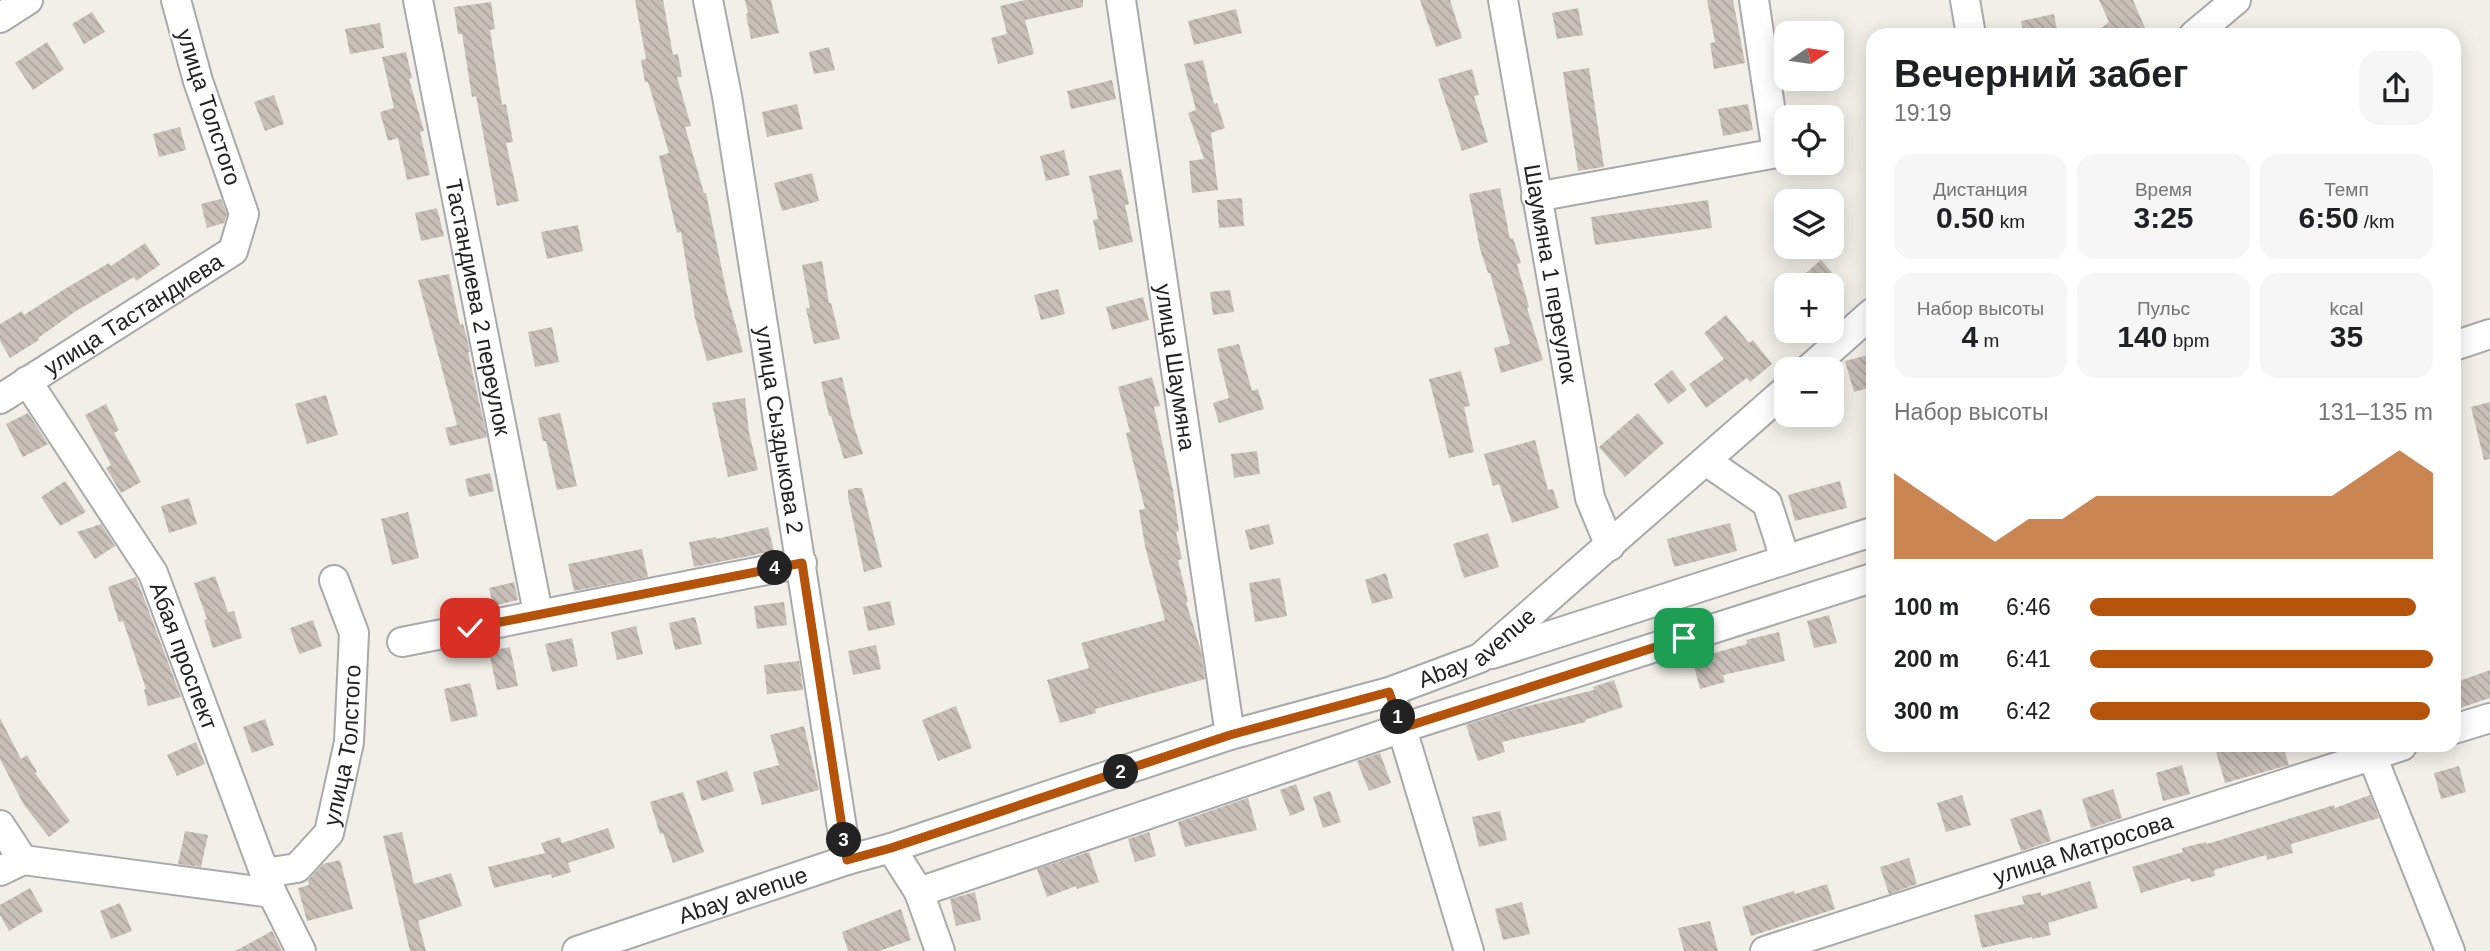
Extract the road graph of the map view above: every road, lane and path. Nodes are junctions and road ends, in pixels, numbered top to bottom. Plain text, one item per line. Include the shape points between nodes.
1 (28, 0) edge
2 (176, 0) edge
3 (418, 0) edge
4 (708, 0) edge
5 (1121, 0) edge
6 (1503, 0) edge
7 (1754, 0) edge
8 (1965, 0) edge
9 (2236, 0) edge
10 (0, 18) edge
11 (1970, 28) edge
12 (2202, 28) edge
13 (1536, 197) junction
14 (244, 214) joint
15 (1866, 318) edge
16 (2490, 334) edge
17 (2461, 344) edge
18 (1822, 357) edge
19 (27, 381) junction
20 (0, 400) edge
21 (1774, 401) edge
22 (1706, 461) junction
23 (1866, 534) edge
24 (1610, 546) junction
25 (1783, 560) junction
26 (802, 563) junction
27 (334, 580) dead end
28 (1866, 580) edge
29 (538, 613) junction
30 (402, 642) dead end
31 (1480, 658) junction
32 (1389, 692) junction
33 (2490, 718) edge
34 (2461, 727) edge
35 (1402, 728) junction
36 (1230, 735) junction
37 (2364, 752) edge
38 (2371, 752) edge
39 (0, 825) edge
40 (891, 848) junction
41 (847, 860) junction
42 (11, 865) edge
43 (268, 883) junction
44 (919, 892) junction
45 (301, 951) edge
46 (577, 951) edge
47 (940, 951) edge
48 (1469, 951) edge
49 (1765, 951) edge
50 (2451, 951) edge

1 - 10 street
2 - 14 street, улица Толстого via 198,81
3 - 29 street, Тастандиева 2 переулок
4 - 26 street, улица Сыздыкова 2
5 - 36 street, улица Шаумяна
6 - 13 street, Шаумяна 1 переулок
7 - 13 street via 1777,153
8 - 11 street
9 - 12 street
13 - 24 street, Шаумяна 1 переулок via 1590,498
14 - 19 street, улица Тастандиева via 233,251
15 - 18 street
16 - 17 street
19 - 20 street, улица Тастандиева
19 - 43 street, Абая проспект via 153,573
21 - 22 street, Abay avenue
22 - 24 street, Abay avenue
22 - 25 street via 1768,503
23 - 25 street
24 - 31 street, Abay avenue
25 - 31 street
26 - 29 street
26 - 41 street, улица Сыздыкова 2
27 - 43 street, улица Толстого via 354,633 349,742 329,833 297,868
28 - 35 street
29 - 30 street
31 - 32 street, Abay avenue
32 - 35 street
32 - 36 street, Abay avenue
33 - 34 street
35 - 44 street
35 - 48 street
36 - 40 street, Abay avenue
37 - 49 street, улица Матросова
38 - 50 street
39 - 42 street
40 - 41 street, Abay avenue
40 - 44 street
41 - 46 street, Abay avenue
42 - 43 street, улица Толстого
43 - 45 street, Абая проспект
44 - 47 street

